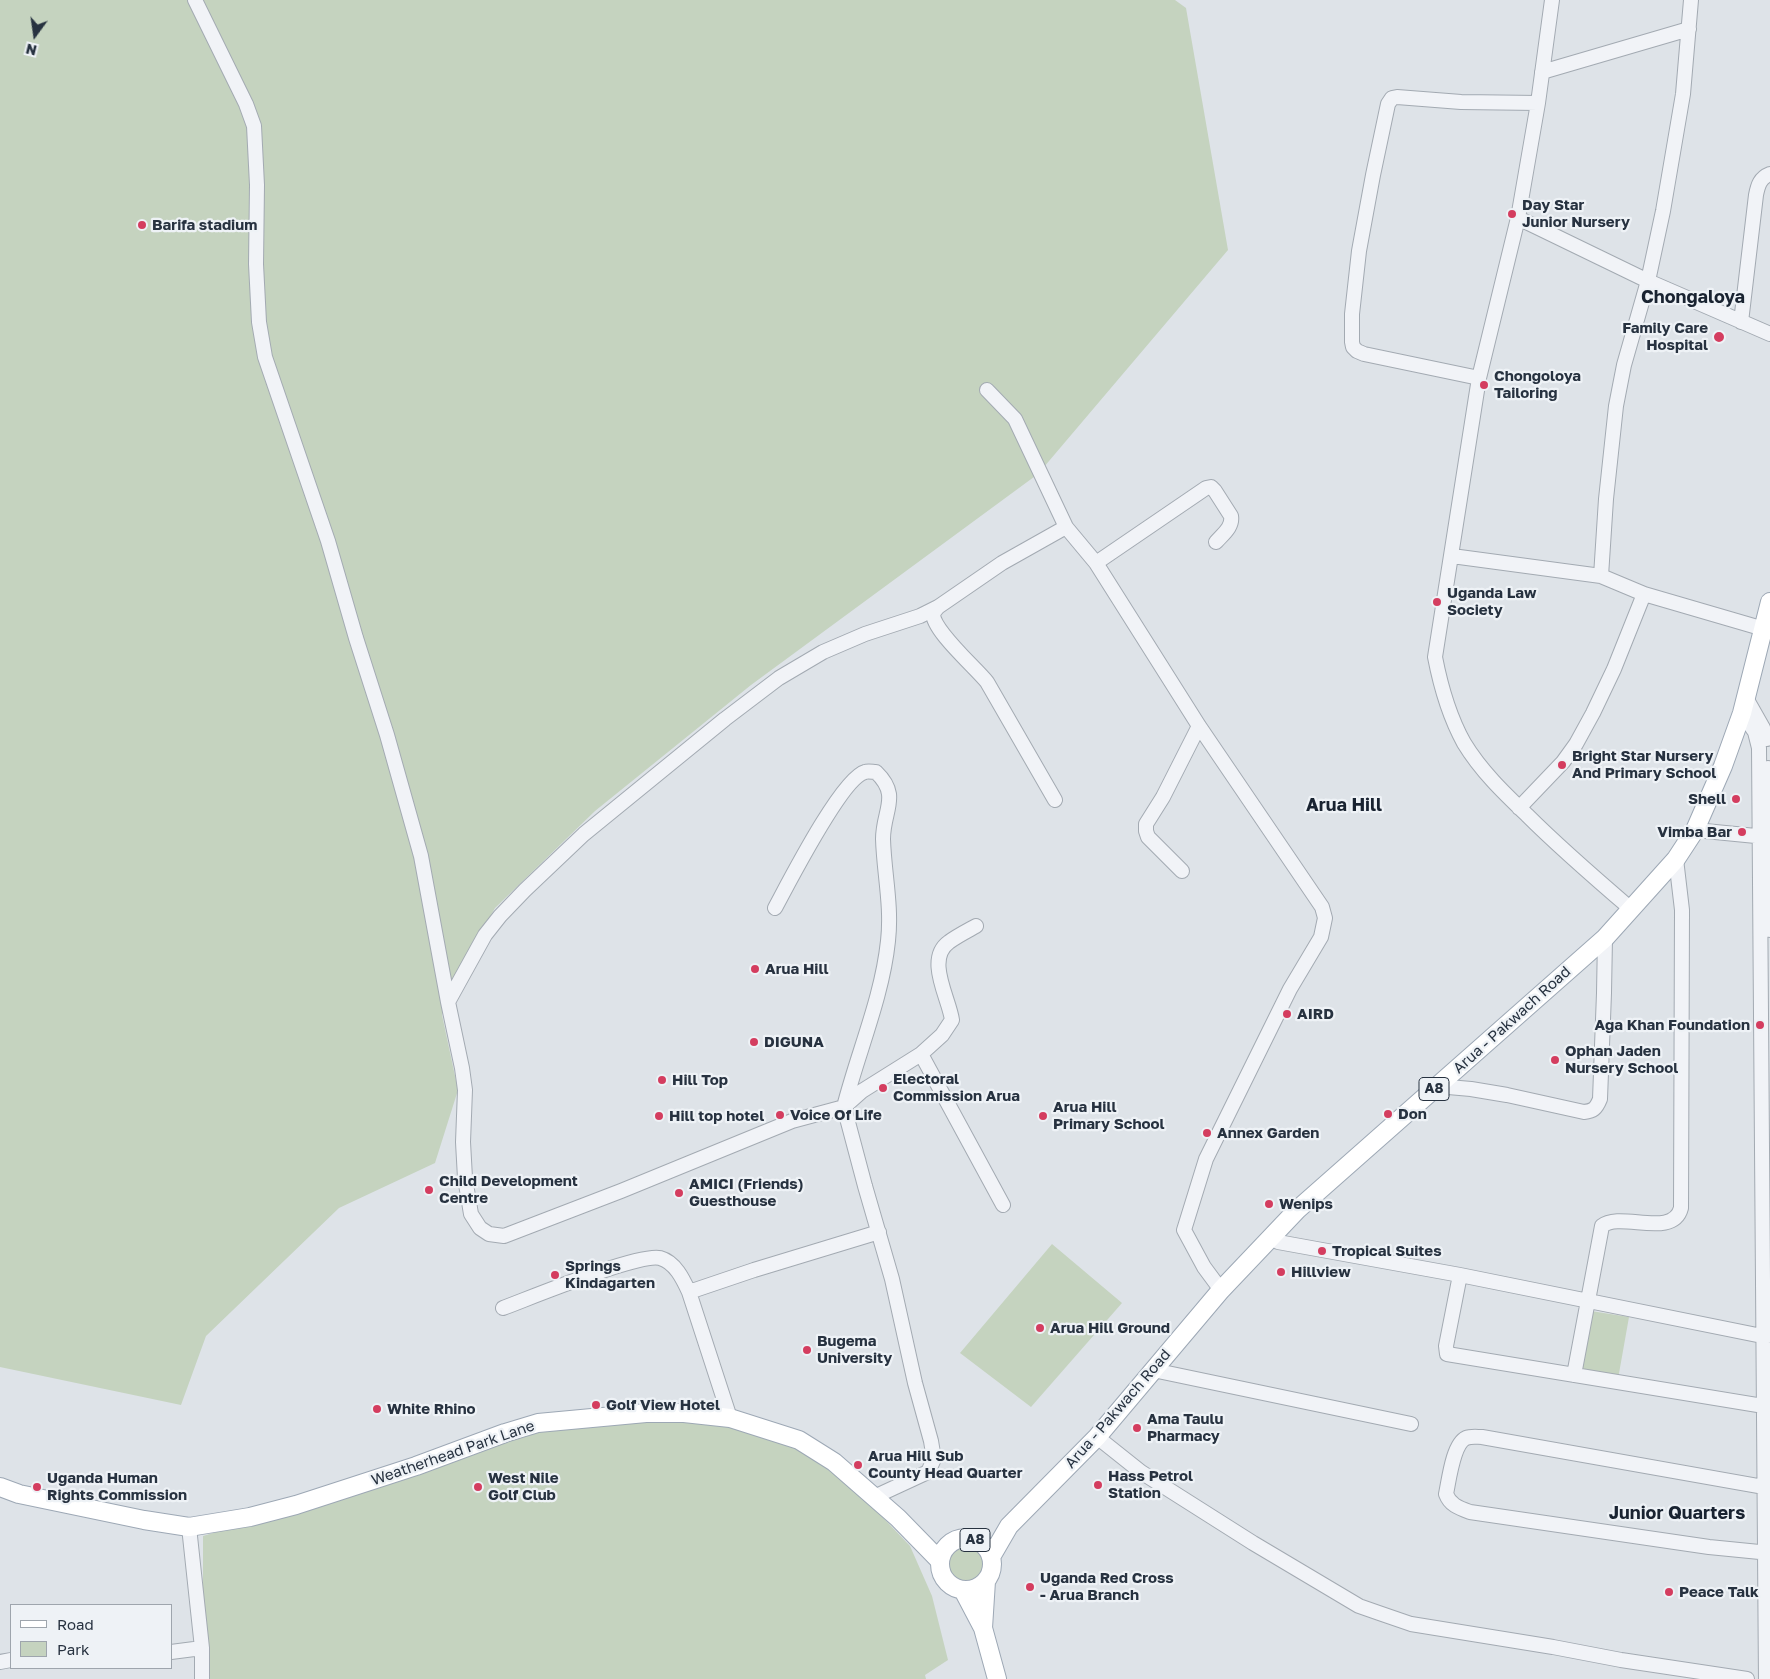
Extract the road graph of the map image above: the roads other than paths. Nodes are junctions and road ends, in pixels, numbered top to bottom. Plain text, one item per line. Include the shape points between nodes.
1 (195, 0) edge
2 (1552, 0) edge
3 (1691, 0) edge
4 (1689, 29) junction
5 (1542, 72) junction
6 (1538, 103) junction
7 (1770, 174) edge
8 (1518, 218) junction
9 (1648, 281) junction
10 (1741, 322) junction
11 (1770, 334) edge
12 (1479, 378) junction
13 (988, 390) dead end
14 (1066, 527) junction
15 (1216, 542) dead end
16 (1452, 556) junction
17 (1096, 563) junction
18 (1601, 576) junction
19 (1644, 594) junction
20 (1770, 602) edge
21 (938, 607) junction
22 (1764, 629) junction
23 (1744, 705) junction
24 (1199, 726) junction
25 (1055, 800) dead end
26 (1519, 808) junction
27 (1695, 830) junction
28 (1766, 837) edge
29 (1676, 859) junction
30 (1182, 871) dead end
31 (775, 908) dead end
32 (1632, 909) junction
33 (976, 926) dead end
34 (1770, 930) edge
35 (1604, 938) junction
36 (448, 1002) junction
37 (1765, 1017) edge
38 (921, 1054) junction
39 (1438, 1086) junction
40 (844, 1107) junction
41 (1003, 1204) dead end
42 (878, 1232) junction
43 (1272, 1235) junction
44 (1460, 1275) junction
45 (1221, 1290) junction
46 (689, 1292) junction
47 (1588, 1301) junction
48 (503, 1308) dead end
49 (1766, 1336) edge
50 (1153, 1370) junction
51 (1574, 1375) junction
52 (1766, 1407) edge
53 (730, 1418) junction
54 (1411, 1424) dead end
55 (1096, 1437) junction
56 (0, 1487) edge
57 (1767, 1488) edge
58 (874, 1497) junction
59 (1009, 1526) junction
60 (189, 1527) junction
61 (910, 1530) junction
62 (972, 1539) junction
63 (949, 1544) junction
64 (1768, 1553) edge
65 (991, 1557) junction
66 (940, 1561) junction
67 (986, 1581) junction
68 (963, 1590) junction
69 (983, 1628) junction
70 (202, 1648) junction
71 (172, 1652) edge
72 (202, 1679) edge
73 (997, 1679) edge
74 (1747, 1679) edge
75 (1766, 1679) edge

1 - 36 street via 254,126 256,264 259,322 265,357 328,540 401,783 421,856
2 - 5 street
3 - 4 street
4 - 5 street
4 - 9 street via 1682,103
5 - 6 street
6 - 8 street
6 - 12 street via 1392,98 1380,137 1356,280 1353,347 1364,354
7 - 10 street via 1759,183 1756,195
8 - 9 street
8 - 12 street
9 - 10 street
9 - 18 street via 1616,406
10 - 11 street
12 - 16 street
13 - 14 street via 1015,419
14 - 17 street
14 - 21 street via 1002,563
15 - 17 street via 1232,520 1215,491 1206,488
16 - 18 street
16 - 26 street via 1435,657 1442,690 1464,743 1482,769
17 - 24 street
18 - 19 street
19 - 22 street
19 - 26 street via 1614,669 1576,744
20 - 22 main road, Arua - Pakwach Road / A8
21 - 25 street via 933,613 934,621 987,682
21 - 36 street via 836,645 779,678 676,758 584,834 500,916
22 - 23 main road, Arua - Pakwach Road / A8
23 - 27 main road, Arua - Pakwach Road / A8 via 1715,786
23 - 28 street via 1759,748
24 - 30 street via 1146,824 1148,837
24 - 45 street via 1322,907 1324,918 1321,937 1290,989 1206,1159 1184,1230
26 - 32 street
27 - 28 street
27 - 29 main road, Arua - Pakwach Road / A8
28 - 34 street
28 - 37 street
29 - 32 main road, Arua - Pakwach Road / A8
29 - 47 street via 1682,910 1681,1208 1680,1213 1668,1222 1630,1221 1602,1226
31 - 40 street via 832,807 854,779 865,772 876,772 885,780 890,792 883,838 890,908 888,940 884,970
32 - 35 main road, Arua - Pakwach Road / A8
33 - 38 street via 942,949 938,970 952,1020 942,1035
35 - 39 main road, Arua - Pakwach Road / A8
35 - 39 street via 1600,1100 1593,1111
36 - 40 street via 465,1090 463,1142 471,1214 480,1228 489,1234 504,1236 792,1121
37 - 49 street
38 - 40 street via 862,1091
38 - 41 street
39 - 43 main road, Arua - Pakwach Road / A8
40 - 42 street
42 - 46 street
42 - 58 street via 934,1459 928,1472
43 - 44 street via 1278,1242
43 - 45 main road, Arua - Pakwach Road / A8
44 - 47 street
44 - 51 street via 1447,1354
45 - 50 main road, Arua - Pakwach Road / A8
46 - 48 street via 673,1266 661,1258 646,1258
46 - 53 street
47 - 49 street
47 - 51 street
49 - 52 street
50 - 54 street
50 - 55 main road, Arua - Pakwach Road / A8
51 - 52 street
52 - 57 street
53 - 58 main road, Weatherhead Park Lane via 799,1440 834,1462
53 - 60 main road, Weatherhead Park Lane via 646,1413 538,1423 296,1505
55 - 59 main road, Arua - Pakwach Road / A8
55 - 74 street via 1141,1472 1252,1543 1350,1601 1379,1613 1411,1624
56 - 60 main road, Weatherhead Park Lane via 29,1496
57 - 64 street
57 - 64 street via 1472,1437 1465,1439 1457,1448 1446,1494 1456,1507 1470,1512 1708,1548
58 - 61 main road, Weatherhead Park Lane
59 - 62 main road, Arua - Pakwach Road
59 - 65 main road, Arua - Pakwach Road / A8
60 - 70 street
61 - 63 main road, Weatherhead Park Lane
61 - 66 main road, Weatherhead Park Lane
62 - 63 main road, A8 via 960,1539
62 - 65 main road, A8 via 984,1546
63 - 66 main road, A8
64 - 75 street
65 - 67 main road, A8 via 992,1570
66 - 68 main road, A8 via 948,1582
67 - 68 main road via 976,1588
67 - 69 main road, A8
68 - 69 main road
69 - 73 main road, A8
70 - 71 street
70 - 72 street

